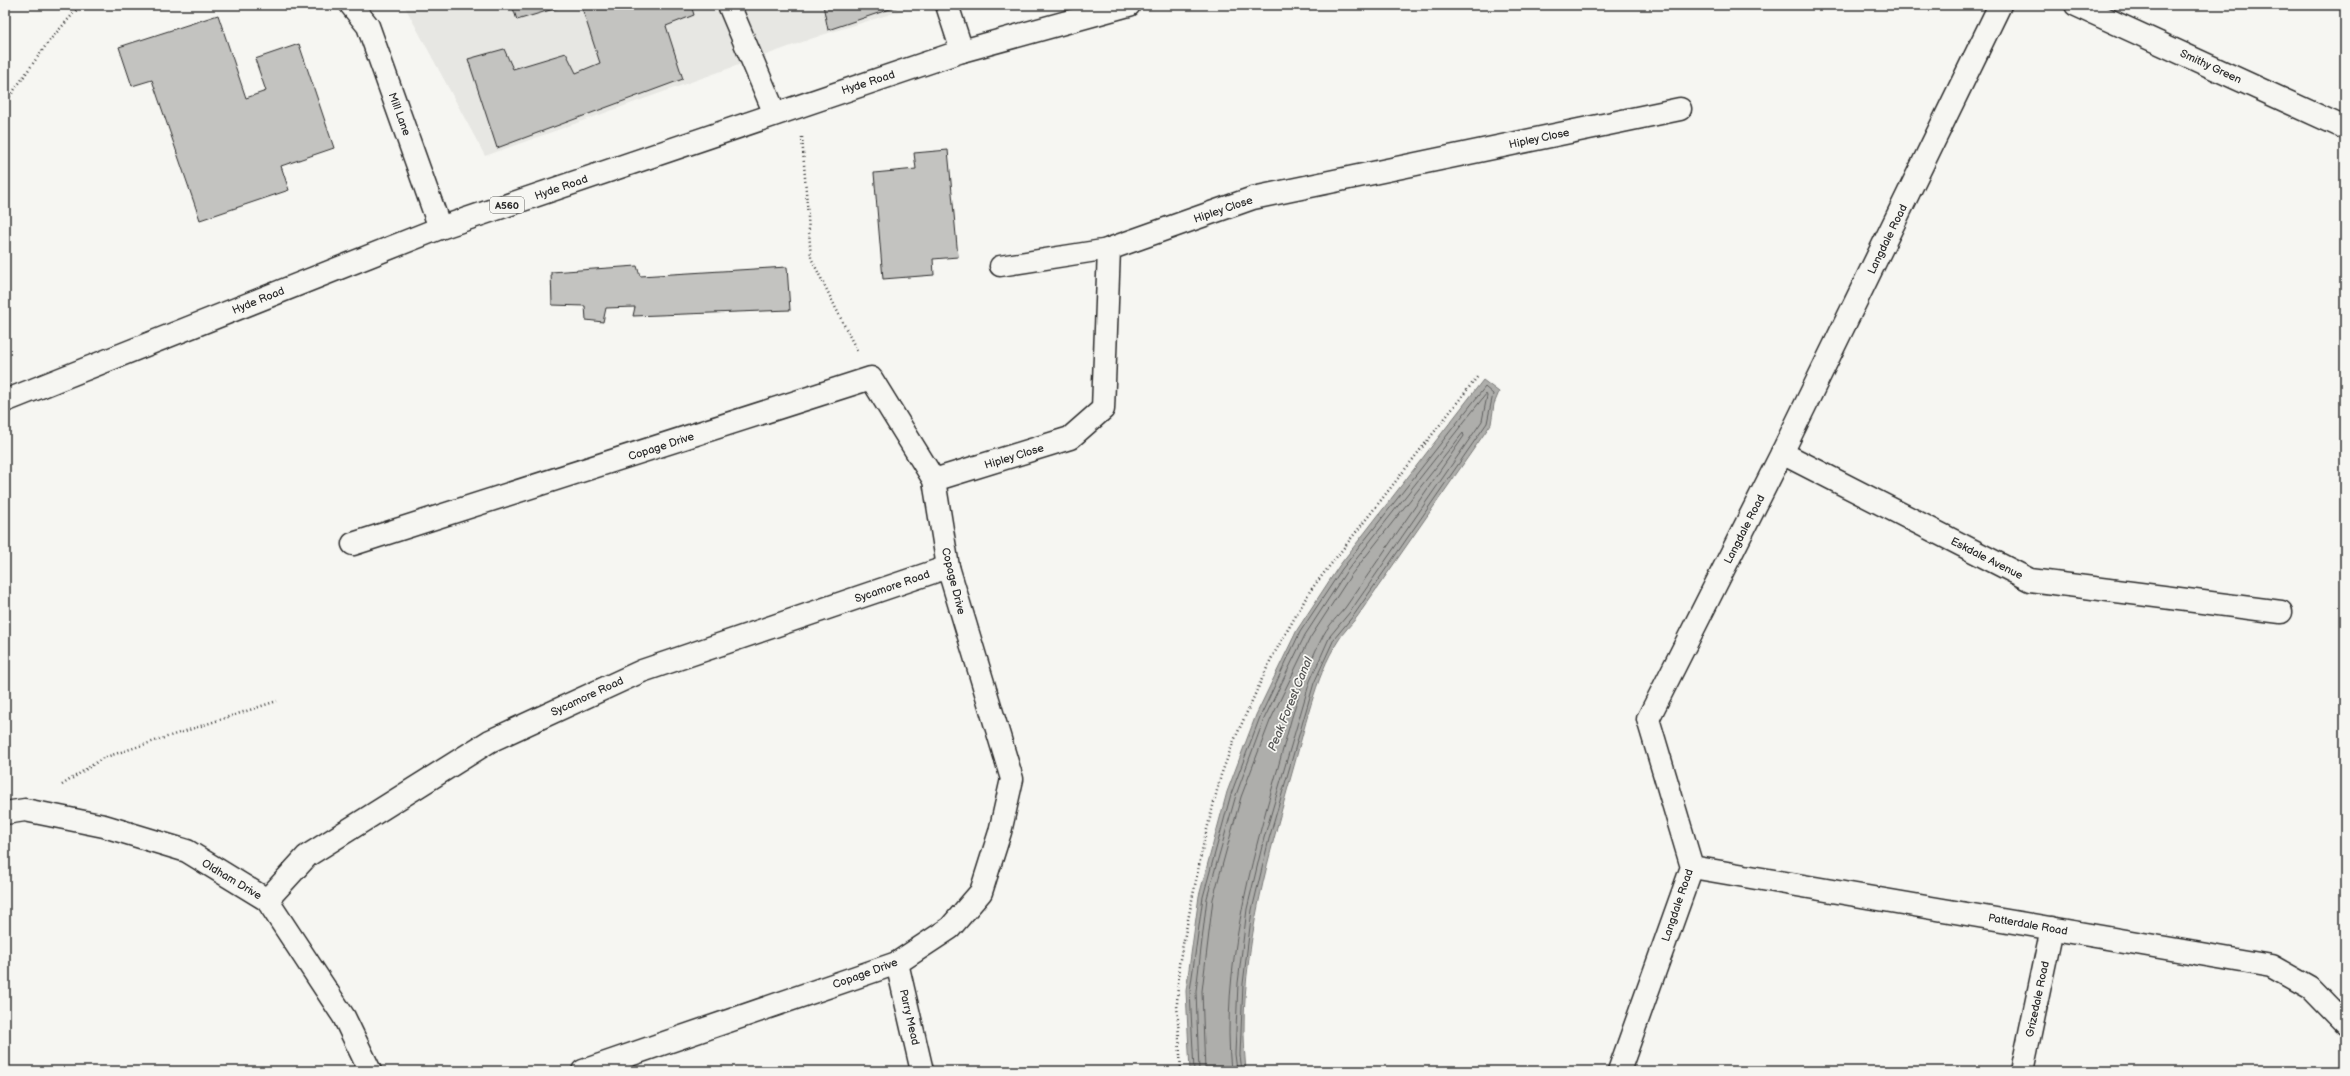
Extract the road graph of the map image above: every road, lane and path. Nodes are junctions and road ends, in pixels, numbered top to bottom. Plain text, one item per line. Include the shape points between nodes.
1 (81, 5) edge
2 (351, 5) edge
3 (729, 5) edge
4 (947, 5) edge
5 (1129, 5) edge
6 (2000, 5) edge
7 (2076, 5) edge
8 (962, 51) junction
9 (5, 104) edge
10 (800, 105) junction
11 (1680, 109) dead end
12 (775, 114) junction
13 (2345, 128) edge
14 (440, 228) junction
15 (1109, 249) junction
16 (1000, 266) dead end
17 (1478, 376) dead end
18 (871, 378) junction
19 (5, 401) edge
20 (1782, 453) junction
21 (934, 480) junction
22 (354, 544) dead end
23 (948, 567) junction
24 (2281, 612) dead end
25 (276, 702) dead end
26 (15, 811) edge
27 (1692, 867) junction
28 (267, 900) junction
29 (2052, 928) junction
30 (897, 963) junction
31 (2345, 1024) edge
32 (370, 1071) edge
33 (583, 1071) edge
34 (922, 1071) edge
35 (1181, 1071) edge
36 (1619, 1071) edge
37 (2022, 1071) edge

1 - 9 path via 49,41
2 - 14 street, Mill Lane via 368,26
3 - 12 street
4 - 8 street
5 - 8 street, Hyde Road / A560
6 - 20 street, Langdale Road
7 - 13 street, Smithy Green
8 - 10 street, Hyde Road / A560
10 - 12 street, Hyde Road / A560
10 - 18 path via 811,258
11 - 15 street, Hipley Close via 1254,198
12 - 14 street, Hyde Road / A560
14 - 19 street, Hyde Road / A560
15 - 16 lane
15 - 21 street, Hipley Close via 1103,409 1070,438
17 - 35 path via 1310,591 1271,659 1233,743 1221,775 1204,841 1179,964 1177,1004
18 - 21 street, Copage Drive
18 - 22 street, Copage Drive
20 - 24 street, Eskdale Avenue via 2030,580
20 - 27 street, Langdale Road via 1648,719
21 - 23 street, Copage Drive
23 - 28 street, Sycamore Road via 642,671 490,741 306,856
23 - 30 street, Copage Drive via 1012,779 1000,832 981,892 950,928
25 - 26 path via 103,758
26 - 28 street, Oldham Drive via 104,826 187,851
27 - 29 street, Patterdale Road
27 - 36 street, Langdale Road
28 - 32 street, Oldham Drive via 344,1017
29 - 31 street, Patterdale Road via 2271,966 2310,988
29 - 37 street, Grizedale Road
30 - 33 street, Copage Drive
30 - 34 street, Parry Mead

